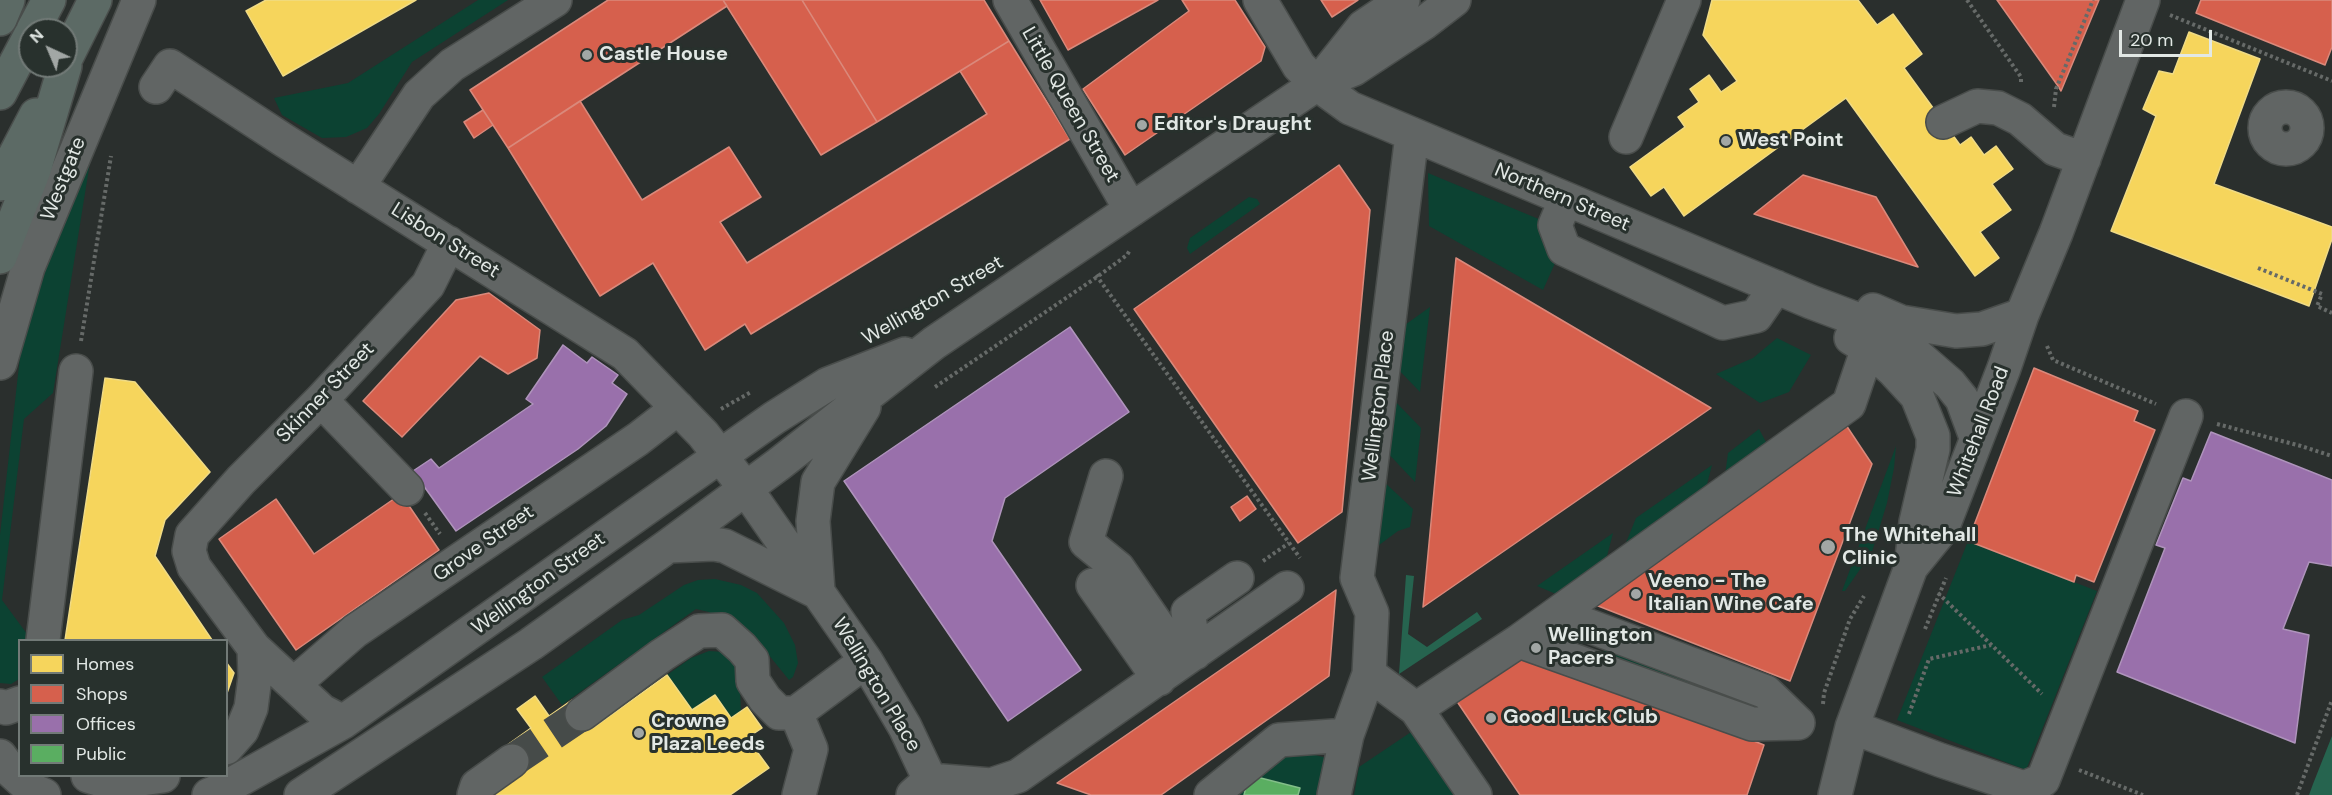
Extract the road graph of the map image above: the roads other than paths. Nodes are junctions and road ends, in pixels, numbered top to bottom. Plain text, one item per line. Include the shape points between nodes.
1 (8, 0) edge
2 (49, 0) edge
3 (95, 0) edge
4 (139, 0) edge
5 (555, 0) edge
6 (1010, 0) edge
7 (1260, 0) edge
8 (1403, 0) edge
9 (1454, 0) edge
10 (1684, 0) edge
11 (2142, 2) edge
12 (39, 18) edge
13 (0, 19) edge
14 (78, 36) edge
15 (18, 59) edge
16 (57, 78) edge
17 (61, 78) edge
18 (1317, 84) junction
19 (156, 87) dead end
20 (0, 93) edge
21 (1943, 122) dead end
22 (1412, 135) junction
23 (1626, 136) dead end
24 (2084, 159) junction
25 (0, 184) edge
26 (358, 187) junction
27 (1566, 200) junction
28 (1131, 210) junction
29 (449, 243) junction
30 (0, 257) edge
31 (1776, 287) junction
32 (2028, 301) junction
33 (1811, 303) junction
34 (934, 343) junction
35 (1868, 348) junction
36 (0, 363) edge
37 (76, 372) road end
38 (874, 391) junction
39 (321, 400) junction
40 (678, 408) junction
41 (2182, 425) dead end
42 (1976, 437) junction
43 (719, 454) junction
44 (1931, 463) joint
45 (1106, 476) dead end
46 (407, 489) road end
47 (746, 489) junction
48 (668, 546) junction
49 (1911, 567) junction
50 (1294, 574) road end
51 (1237, 578) dead end
52 (1093, 585) dead end
53 (818, 593) junction
54 (1557, 614) junction
55 (43, 639) edge
56 (1519, 641) junction
57 (254, 648) junction
58 (866, 661) junction
59 (1179, 664) junction
60 (1369, 674) junction
61 (294, 684) junction
62 (18, 704) edge
63 (0, 706) edge
64 (1416, 709) junction
65 (796, 713) junction
66 (582, 714) tunnel mouth
67 (343, 722) junction
68 (1852, 727) junction
69 (1347, 735) junction
70 (228, 746) edge
71 (0, 756) edge
72 (512, 761) tunnel mouth
73 (91, 777) edge
74 (156, 777) edge
75 (1025, 786) edge
76 (922, 787) edge
77 (44, 795) edge
78 (209, 795) edge
79 (301, 795) edge
80 (474, 795) edge
81 (799, 795) edge
82 (1211, 795) edge
83 (1334, 795) edge
84 (1474, 795) edge
85 (1835, 795) edge

1 - 13 highway
2 - 12 highway
3 - 14 highway
4 - 36 street, Westgate via 28,267
5 - 26 street via 452,64 419,95
6 - 28 street, Little Queen Street
7 - 18 street, Northern Street via 1291,55
8 - 18 street, Wellington Street via 1363,27
9 - 18 street, Wellington Street via 1354,69
10 - 23 street
11 - 24 street
15 - 20 highway
16 - 25 highway
17 - 30 highway via 34,170
18 - 22 street, Northern Street via 1350,108
18 - 28 street, Wellington Street
19 - 26 street, Lisbon Street via 170,66
21 - 24 street via 1977,106 1998,108 2020,119 2055,149
22 - 27 street, Northern Street
22 - 60 street, Wellington Place via 1357,578 1372,613
24 - 32 street, Whitehall Road
26 - 29 street, Lisbon Street
27 - 31 street, Northern Street
27 - 31 street via 1555,225 1564,249 1723,323 1756,315
28 - 34 street, Wellington Street
29 - 39 street, Skinner Street via 428,285
29 - 40 street, Lisbon Street via 625,354
31 - 33 street, Northern Street
32 - 33 street via 1982,329 1956,331 1900,322 1832,297
32 - 42 street, Whitehall Road
33 - 35 street, Northern Street via 1824,322
33 - 42 street, Northern Street via 1851,317 1896,340 1922,359 1962,399
34 - 38 street, Wellington Street
34 - 43 street, Wellington Street via 828,384
35 - 44 street, Northern Street via 1917,396 1933,436
35 - 54 street via 1849,404
37 - 55 street
38 - 47 street, Wellington Street
38 - 53 street via 818,482 813,521
39 - 46 street
39 - 57 street, Skinner Street via 192,535 189,551 194,567
40 - 43 street, Lisbon Street
40 - 61 street, Grove Street via 355,631
41 - 68 street via 2043,780 2024,788
42 - 49 street, Whitehall Road via 1942,529
43 - 47 street, Wellington Place
43 - 67 street, Wellington Street
44 - 49 street, Whitehall Road via 1916,522
45 - 59 street via 1086,542 1118,568
47 - 48 street, Wellington Street
47 - 53 street, Wellington Place
48 - 53 street, Wellington Place via 725,546
48 - 79 street, Wellington Street via 531,644
49 - 68 street, Whitehall Road
50 - 59 street, Wellington Place
51 - 59 street via 1188,612
52 - 59 street
53 - 58 street, Wellington Place
54 - 56 street
54 - 56 street via 1766,692 1798,723 1752,724
56 - 64 street
57 - 61 street
57 - 70 street via 251,708 242,730
58 - 65 street
58 - 76 street, Wellington Place via 905,727
59 - 75 street, Wellington Place
60 - 64 street
60 - 69 street, Wellington Place
61 - 67 street via 322,711
62 - 63 street
64 - 84 street
65 - 66 street via 779,713 765,699 753,681 752,660 722,630 699,631
65 - 81 street via 811,749
67 - 78 street, Wellington Street
68 - 85 street, Whitehall Road
69 - 82 street via 1279,740
69 - 83 street, Wellington Place
71 - 77 street via 32,790
72 - 80 street via 477,786
73 - 74 street
75 - 76 street, Wellington Place

